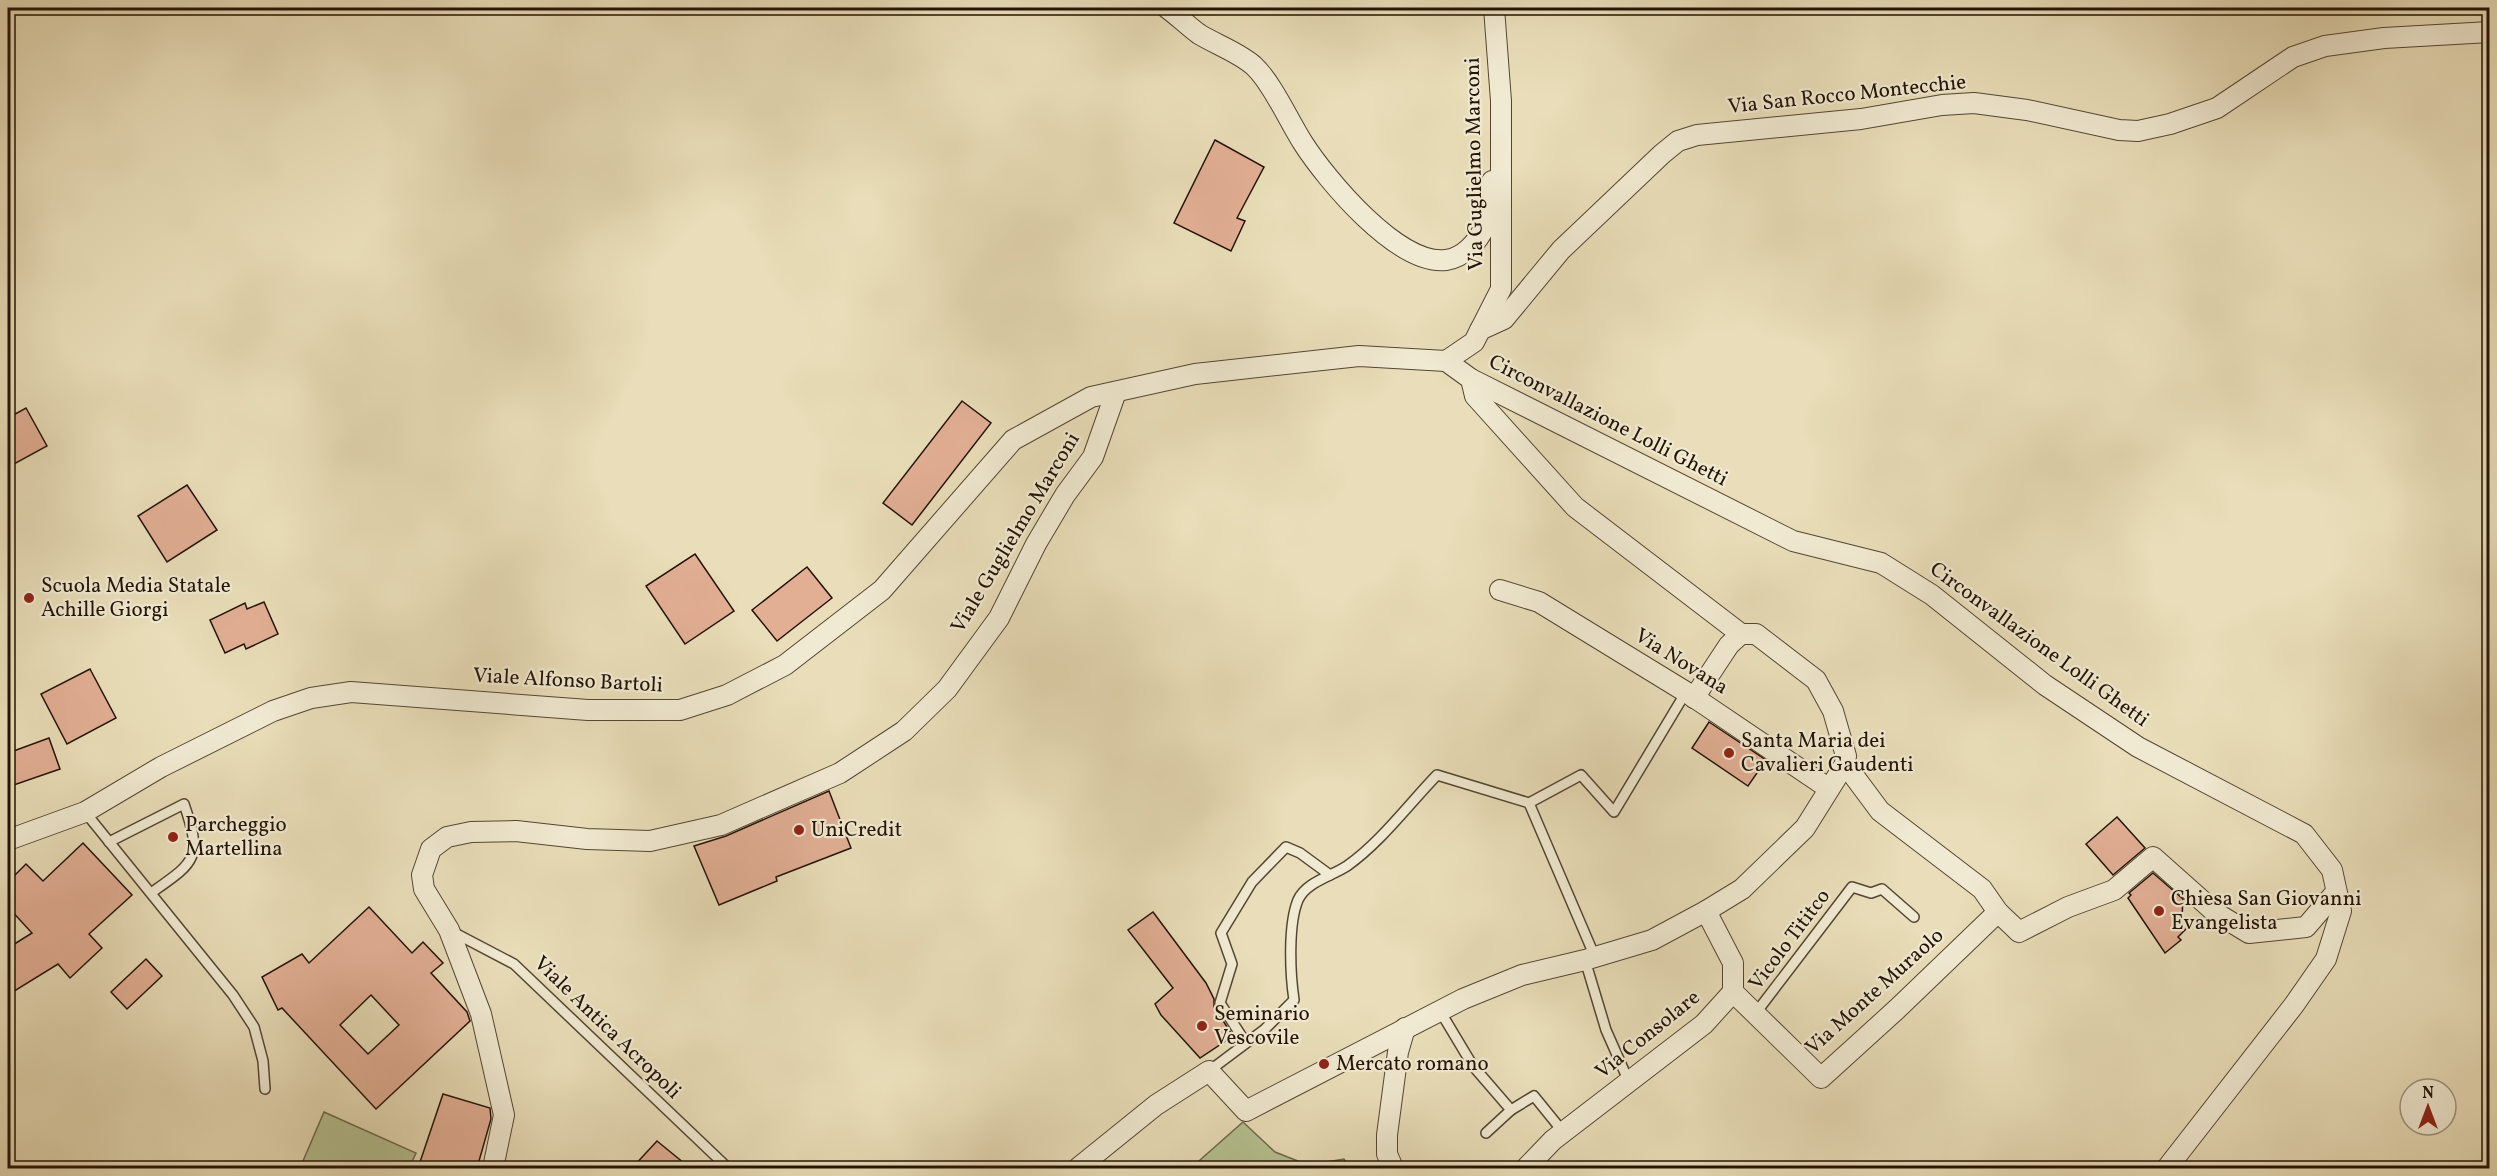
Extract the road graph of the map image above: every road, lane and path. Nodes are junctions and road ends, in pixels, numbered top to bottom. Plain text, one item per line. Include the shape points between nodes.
1 (1167, 8) edge
2 (1494, 8) edge
3 (2490, 32) edge
4 (1502, 167) junction
5 (1480, 330) junction
6 (1446, 362) junction
7 (1471, 379) junction
8 (1116, 392) junction
9 (1500, 590) dead end
10 (1741, 634) junction
11 (1690, 695) junction
12 (1845, 764) junction
13 (1828, 788) junction
14 (1529, 803) junction
15 (85, 812) junction
16 (8, 840) edge
17 (109, 842) junction
18 (1330, 875) junction
19 (2336, 892) junction
20 (151, 893) junction
21 (1706, 910) junction
22 (1998, 912) junction
23 (1914, 916) dead end
24 (449, 930) junction
25 (1590, 959) junction
26 (1733, 992) junction
27 (1440, 1011) junction
28 (1755, 1014) junction
29 (1405, 1028) junction
30 (1246, 1043) junction
31 (1209, 1071) junction
32 (1629, 1082) junction
33 (265, 1089) dead end
34 (1510, 1110) junction
35 (1486, 1133) dead end
36 (1564, 1133) junction
37 (493, 1168) edge
38 (728, 1168) edge
39 (1078, 1168) edge
40 (1393, 1168) edge
41 (1526, 1168) edge
42 (2167, 1168) edge

1 - 4 street via 1197,33 1254,66 1303,143 1345,196 1367,220 1417,253 1435,261 1454,259 1472,246 1486,225 1492,177
2 - 4 street, Via Guglielmo Marconi
3 - 5 street, Via San Rocco Montecchie via 2325,46 2293,57 2217,108 2138,131 1974,103 1837,122 1697,135 1678,141 1662,154 1561,250 1504,319
4 - 5 street, Via Guglielmo Marconi via 1501,289
5 - 6 street, Via Guglielmo Marconi via 1474,342
6 - 7 street, Circonvallazione Lolli Ghetti
6 - 8 street via 1359,356 1195,374
7 - 10 street via 1475,396 1575,507
7 - 19 street, Circonvallazione Lolli Ghetti via 1793,541 1881,563 1932,595 2045,685 2138,747 2304,834 2332,870
8 - 15 street, Viale Alfonso Bartoli via 1090,397 1013,440 882,590 785,666 727,695 680,710 588,710 351,692 312,698 273,711 161,767
8 - 24 street, Viale Guglielmo Marconi via 1094,457 1035,544 999,618 947,689 904,731 840,773 721,825 650,841 516,831 447,837 431,849 422,875 424,889
9 - 11 street, Via Novana via 1539,602
10 - 11 street
10 - 12 street via 1756,634 1816,680 1833,711 1845,747
11 - 13 street, Via Novana
11 - 14 lane via 1614,812 1581,775
12 - 13 street
12 - 22 street via 1880,811 1982,889
13 - 21 street via 1805,828 1742,889
14 - 18 lane via 1437,775 1365,851
14 - 25 lane
15 - 16 street, Viale Alfonso Bartoli
15 - 17 lane
17 - 20 lane
17 - 20 lane via 184,804 195,835 192,855 185,869
18 - 30 lane via 1306,889 1299,898 1290,968 1294,999 1266,1029
18 - 30 lane via 1286,847 1252,882 1221,933 1232,964 1220,1003
19 - 22 street via 2306,927 2249,933 2216,913 2152,856 2114,890 2068,907 2019,932
19 - 42 street, Circonvallazione Lolli Ghetti via 2342,910 2326,958
20 - 33 lane via 254,1027
21 - 25 street via 1652,940
21 - 26 street, Via Consolare via 1733,963
22 - 28 street, Via Monte Muraolo via 1821,1078
23 - 28 lane, Vicolo Tititco via 1882,889 1871,893 1852,887
24 - 37 street via 481,1014 504,1115
24 - 38 lane, Viale Antica Acropoli via 514,964
25 - 27 street via 1522,975
25 - 32 lane via 1606,1030
26 - 28 street, Via Monte Muraolo
26 - 32 street, Via Consolare via 1704,1024
27 - 29 street
27 - 34 lane via 1473,1066
29 - 31 street via 1246,1111
29 - 40 street via 1398,1052 1388,1136
30 - 31 lane
31 - 39 street via 1156,1105
32 - 36 street, Via Consolare
34 - 35 lane
34 - 36 lane via 1534,1096
36 - 41 street, Via Consolare

